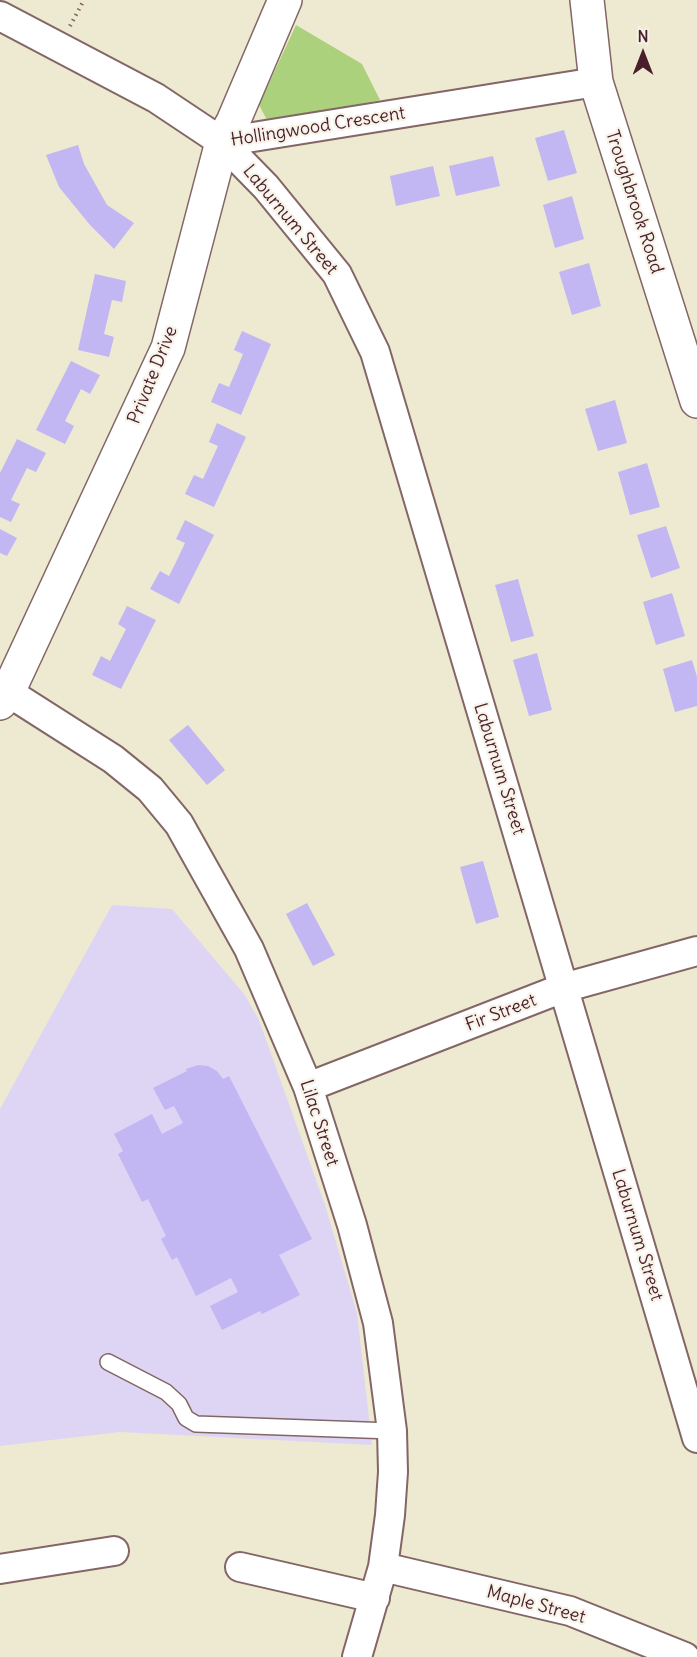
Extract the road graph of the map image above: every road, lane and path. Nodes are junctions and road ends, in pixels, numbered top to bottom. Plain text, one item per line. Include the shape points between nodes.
1 (285, 0) edge
2 (587, 0) edge
3 (0, 16) edge
4 (596, 82) junction
5 (222, 142) junction
6 (697, 401) edge
7 (3, 693) edge
8 (697, 951) edge
9 (563, 988) junction
10 (308, 1087) junction
11 (108, 1362) dead end
12 (392, 1431) junction
13 (697, 1438) edge
14 (114, 1551) dead end
15 (240, 1567) dead end
16 (383, 1567) junction
17 (0, 1569) edge
18 (375, 1598) junction
19 (357, 1657) edge
20 (685, 1657) edge

1 - 5 street, Private Drive
2 - 4 street, Troughbrook Road
3 - 5 street, Hollingwood Crescent via 156,98
4 - 5 street, Hollingwood Crescent
4 - 6 street, Troughbrook Road
5 - 7 street, Private Drive via 168,348
5 - 9 street, Laburnum Street via 266,187 337,274 375,352
7 - 10 street, Lilac Street via 113,759 150,789 179,824 249,949
8 - 9 street, Fir Street
9 - 10 street, Fir Street
9 - 13 street, Laburnum Street
10 - 12 street, Lilac Street via 378,1323
11 - 12 lane via 166,1392 186,1418 196,1424
12 - 16 street, Lilac Street via 393,1472
14 - 17 street
15 - 18 street
16 - 18 street, Lilac Street
16 - 20 street, Maple Street via 570,1611
18 - 19 street, Lilac Street

